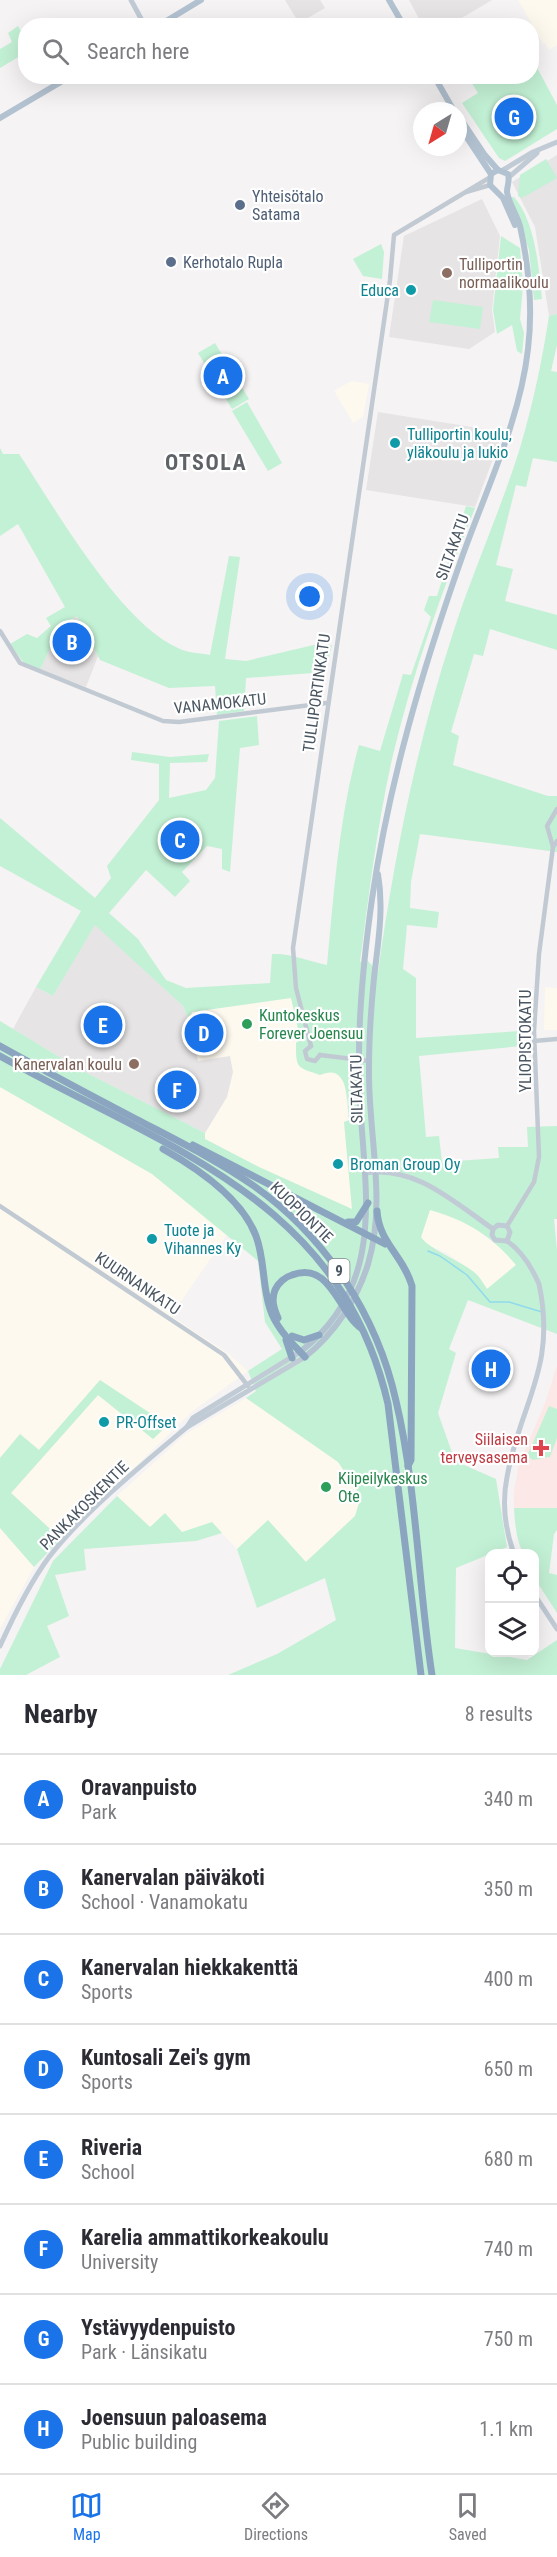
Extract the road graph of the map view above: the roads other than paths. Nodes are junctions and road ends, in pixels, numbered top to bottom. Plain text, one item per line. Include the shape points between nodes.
1 (131, 0) edge
2 (201, 0) edge
3 (390, 0) edge
4 (141, 18) edge
5 (171, 18) edge
6 (400, 18) edge
7 (57, 84) edge
8 (439, 84) edge
9 (449, 102) edge
10 (0, 117) edge
11 (467, 128) edge
12 (467, 139) edge
13 (557, 140) edge
14 (543, 148) junction
15 (501, 170) junction
16 (509, 177) junction
17 (490, 179) junction
18 (507, 187) junction
19 (498, 190) junction
20 (521, 236) junction
21 (0, 631) edge
22 (326, 703) junction
23 (557, 809) edge
24 (557, 841) edge
25 (553, 847) junction
26 (377, 867) junction
27 (557, 1039) edge
28 (534, 1041) junction
29 (0, 1046) edge
30 (310, 1046) junction
31 (320, 1055) junction
32 (0, 1056) edge
33 (358, 1061) junction
34 (369, 1061) junction
35 (143, 1132) junction
36 (176, 1141) junction
37 (374, 1171) junction
38 (365, 1173) junction
39 (368, 1203) junction
40 (0, 1206) edge
41 (377, 1211) junction
42 (343, 1220) junction
43 (507, 1226) junction
44 (493, 1229) junction
45 (370, 1237) junction
46 (507, 1241) junction
47 (396, 1252) junction
48 (281, 1330) junction
49 (364, 1330) junction
50 (319, 1335) junction
51 (292, 1336) junction
52 (551, 1343) dead end
53 (304, 1353) junction
54 (292, 1358) junction
55 (247, 1384) junction
56 (251, 1391) junction
57 (540, 1393) dead end
58 (187, 1427) junction
59 (407, 1468) junction
60 (513, 1549) edge
61 (539, 1602) edge
62 (557, 1629) edge
63 (0, 1646) edge
64 (421, 1675) edge
65 (432, 1675) edge

1 - 4 main road
2 - 5 main road
3 - 6 main road
7 - 10 main road
8 - 9 main road
11 - 15 main road via 484,154
12 - 17 main road
13 - 14 main road
14 - 15 main road
14 - 16 main road
15 - 16 main road
15 - 17 main road
16 - 18 main road
17 - 19 main road
17 - 22 street, TULLIPORTINKATU via 394,235
18 - 19 main road
18 - 20 main road, SILTAKATU
19 - 20 main road, SILTAKATU
20 - 26 main road, SILTAKATU via 531,298 526,363 518,397 413,706 388,804
21 - 22 street, VANAMOKATU via 20,663 163,721
22 - 30 street, TULLIPORTINKATU via 293,948 296,988
23 - 25 street, YLIOPISTOKATU via 547,826
24 - 25 street, YLIOPISTOKATU
25 - 28 street, YLIOPISTOKATU via 539,954
26 - 33 main road, SILTAKATU via 364,965
26 - 34 main road, SILTAKATU via 382,909
27 - 28 street
28 - 43 street, YLIOPISTOKATU via 538,1166 534,1182
29 - 36 highway, KUOPIONTIE / 9
30 - 31 street via 316,1047
30 - 31 street via 305,1051 307,1059 315,1061
31 - 33 street
32 - 35 highway, KUOPIONTIE / 9
33 - 34 street
33 - 38 main road, SILTAKATU
34 - 37 main road, SILTAKATU
35 - 48 highway via 149,1141 216,1186 245,1217 256,1234 270,1311
35 - 49 highway, KUOPIONTIE / 9 via 249,1193 290,1227 338,1286
36 - 42 highway via 189,1142
36 - 59 highway, KUOPIONTIE / 9 via 233,1173 275,1203 312,1238 346,1280 384,1357 396,1400
37 - 38 main road
37 - 41 main road, SILTAKATU
37 - 44 main road via 386,1170 418,1179
38 - 39 main road, SILTAKATU
39 - 42 highway via 357,1222
39 - 45 main road, SILTAKATU
40 - 55 street, KUURNANKATU via 224,1355
41 - 45 main road, SILTAKATU
41 - 47 highway via 379,1230
42 - 45 highway
43 - 44 main road
43 - 46 main road
44 - 46 main road via 495,1240
45 - 47 highway
45 - 50 main road, PANKAKOSKENTIE via 358,1270
45 - 53 main road, PANKAKOSKENTIE via 363,1278 341,1320
46 - 52 main road via 535,1275 548,1313
47 - 59 highway via 405,1266 413,1297 411,1460
48 - 53 highway
48 - 54 highway
49 - 51 highway via 355,1324 326,1282 316,1275 296,1273 279,1284 273,1298 276,1315
49 - 64 highway, KUOPIONTIE / 9 via 383,1383 393,1429
50 - 51 highway via 304,1340
50 - 53 main road, PANKAKOSKENTIE
51 - 53 highway
53 - 54 main road, PANKAKOSKENTIE
53 - 56 main road, PANKAKOSKENTIE
54 - 55 main road, PANKAKOSKENTIE
55 - 56 street, KUURNANKATU
55 - 58 main road, PANKAKOSKENTIE via 202,1412
56 - 58 main road, PANKAKOSKENTIE
57 - 60 main road via 507,1477 505,1516
58 - 63 main road, PANKAKOSKENTIE via 51,1555 25,1594
59 - 65 highway, KUOPIONTIE / 9
61 - 62 main road

